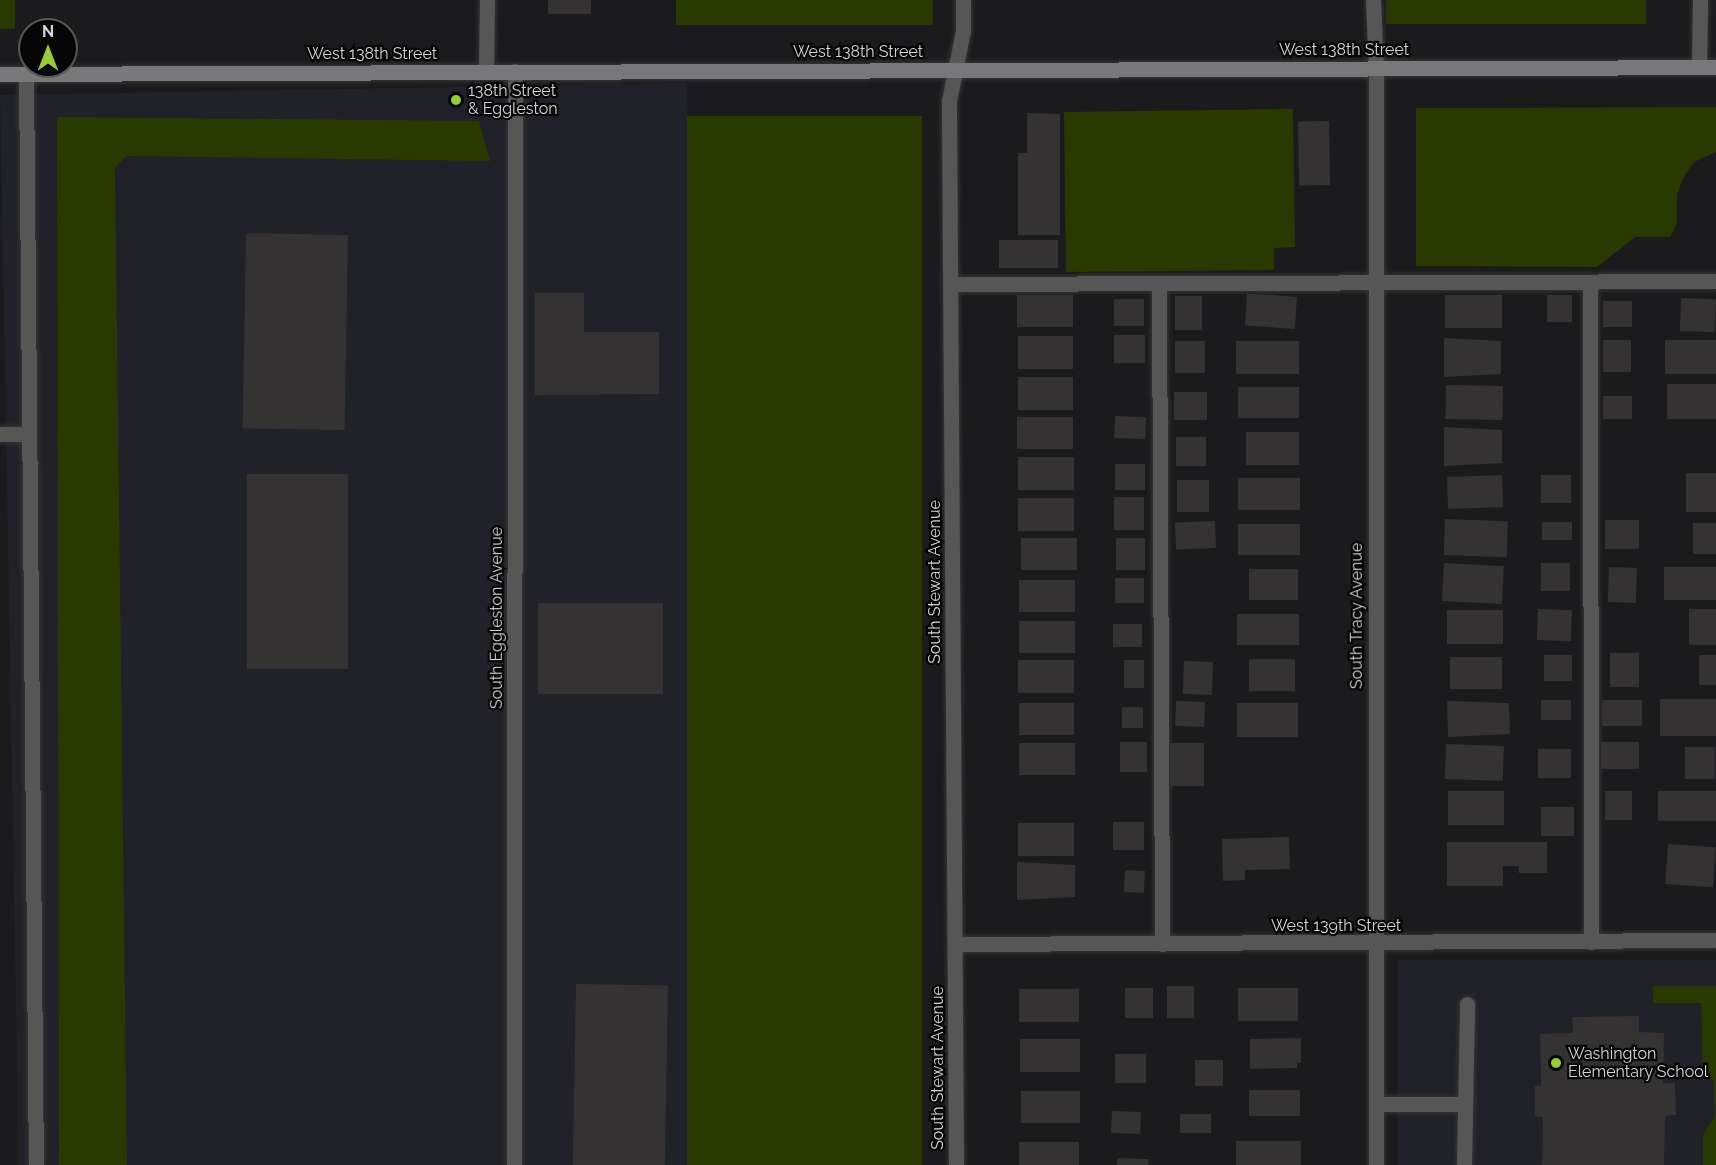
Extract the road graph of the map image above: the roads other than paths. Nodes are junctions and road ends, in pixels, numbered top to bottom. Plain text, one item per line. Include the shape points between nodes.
1 (487, 0) edge
2 (963, 0) edge
3 (1374, 0) edge
4 (1700, 0) edge
5 (1699, 67) junction
6 (1716, 67) edge
7 (1376, 68) junction
8 (955, 69) junction
9 (486, 71) junction
10 (515, 71) junction
11 (0, 74) edge
12 (18, 74) edge
13 (78, 74) edge
14 (26, 78) edge
15 (1716, 281) edge
16 (1375, 282) junction
17 (1590, 282) junction
18 (1160, 283) junction
19 (950, 284) junction
20 (0, 434) edge
21 (29, 434) junction
22 (1716, 940) edge
23 (1591, 942) junction
24 (956, 944) junction
25 (1162, 944) junction
26 (1375, 944) junction
27 (1467, 1004) dead end
28 (1376, 1104) junction
29 (1464, 1104) junction
30 (36, 1165) edge
31 (514, 1165) edge
32 (956, 1165) edge
33 (1376, 1165) edge
34 (1464, 1165) edge

1 - 9 street
2 - 8 street, South Stewart Avenue via 963,31
3 - 7 street, South Tracy Avenue
4 - 5 street
5 - 6 street, West 138th Street
5 - 7 street, West 138th Street
7 - 8 street, West 138th Street
7 - 16 street, South Tracy Avenue
8 - 10 street, West 138th Street
8 - 19 street, South Stewart Avenue via 949,101
9 - 10 street, West 138th Street
9 - 13 street, West 138th Street
10 - 31 street, South Eggleston Avenue
11 - 12 street, West 138th Street
14 - 21 street
15 - 17 street
16 - 17 street
16 - 18 street
16 - 26 street, South Tracy Avenue
17 - 23 street
18 - 19 street
18 - 25 street
19 - 24 street, South Stewart Avenue
20 - 21 street
21 - 30 street
22 - 23 street, West 139th Street
23 - 26 street, West 139th Street
24 - 25 street, West 139th Street
24 - 32 street, South Stewart Avenue
25 - 26 street, West 139th Street
26 - 28 street, South Tracy Avenue
27 - 29 street
28 - 29 street
28 - 33 street, South Tracy Avenue
29 - 34 street

